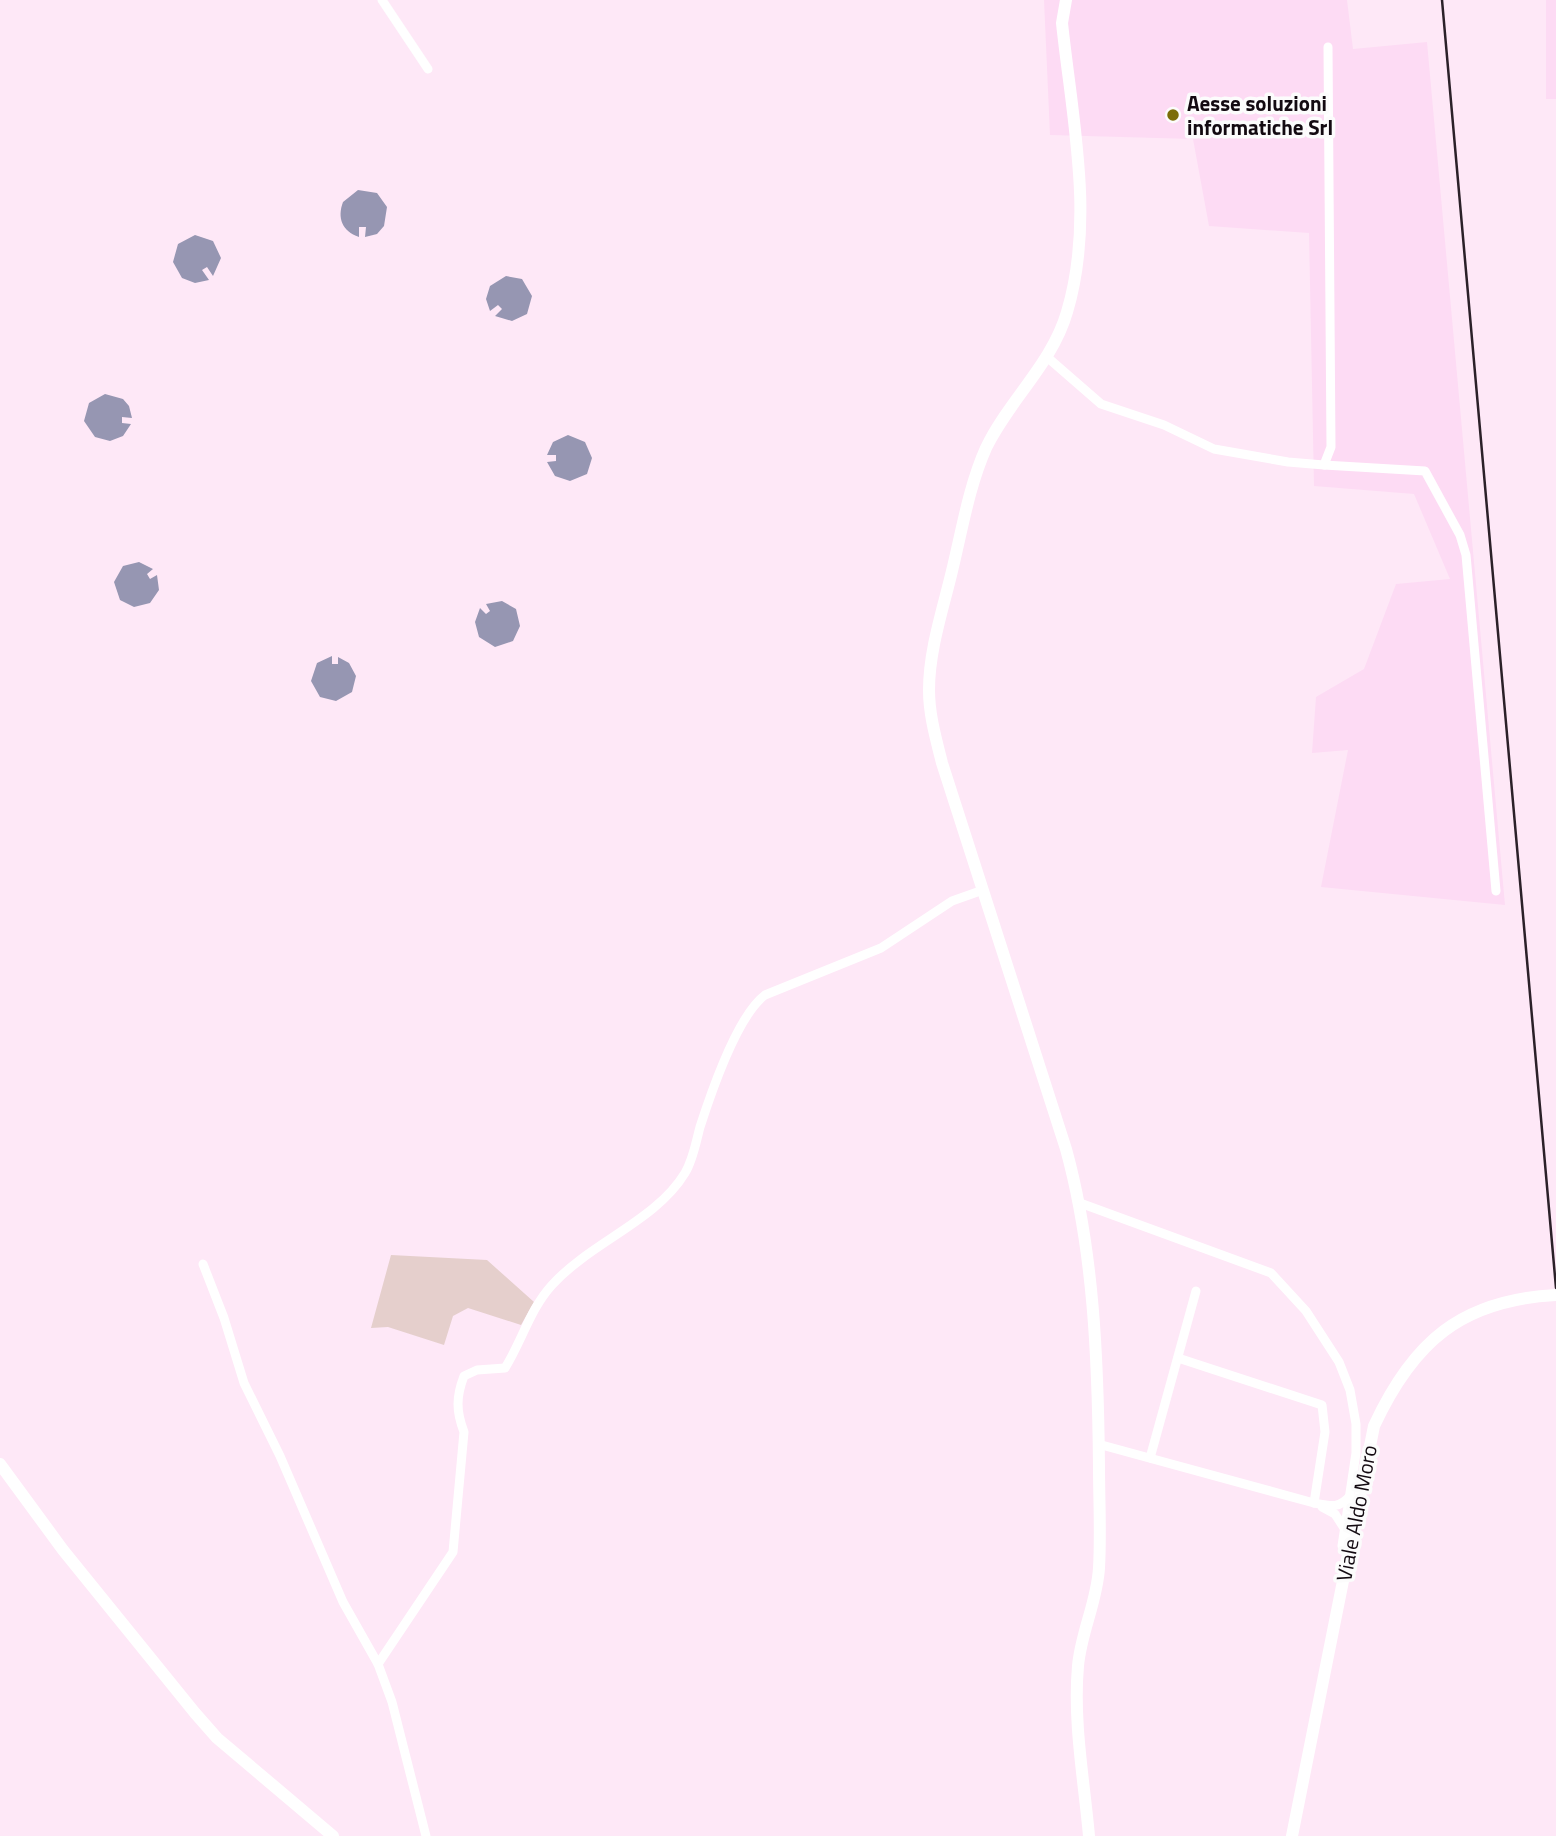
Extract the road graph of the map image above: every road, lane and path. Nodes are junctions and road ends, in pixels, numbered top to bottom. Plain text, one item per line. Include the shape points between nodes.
1 (382, 0) edge
2 (1066, 0) edge
3 (1328, 47) dead end
4 (428, 69) dead end
5 (1046, 357) junction
6 (1324, 465) junction
7 (983, 890) junction
8 (1496, 891) dead end
9 (1080, 1203) junction
10 (203, 1264) dead end
11 (1196, 1290) dead end
12 (1556, 1295) edge
13 (1178, 1358) junction
14 (1098, 1444) junction
15 (1150, 1458) junction
16 (0, 1464) edge
17 (1350, 1496) junction
18 (1314, 1503) junction
19 (1345, 1531) junction
20 (1347, 1555) junction
21 (377, 1664) junction
22 (333, 1836) edge
23 (426, 1836) edge
24 (1089, 1836) edge
25 (1292, 1836) edge

1 - 4 street
2 - 5 street via 1062,23 1082,240 1067,314
3 - 6 street via 1331,447
5 - 6 street via 1091,397 1123,414 1164,425 1214,449
5 - 7 street via 987,447 973,484 932,655 932,726
6 - 8 street via 1425,471 1460,534 1466,555
7 - 9 street
7 - 21 street via 952,901 881,948 765,995 750,1006 710,1097 687,1169 673,1192 582,1256 551,1286 505,1368 464,1376 457,1395 457,1414 464,1432 453,1552
9 - 14 street
9 - 17 street via 1271,1273 1306,1311 1339,1362 1349,1390 1356,1453
10 - 21 street via 244,1383 343,1602
11 - 13 street
12 - 20 street, Viale Aldo Moro via 1519,1297 1479,1310 1448,1328 1405,1368 1374,1426
13 - 15 street
13 - 18 street via 1322,1405 1325,1432
14 - 15 street
14 - 24 street via 1099,1565 1093,1609 1081,1645 1077,1703
15 - 18 street
16 - 22 street via 63,1550 217,1738
17 - 18 street via 1335,1507
17 - 19 street
18 - 19 street via 1335,1514
19 - 20 street via 1342,1546
20 - 25 street, Viale Aldo Moro
21 - 23 street via 392,1702

